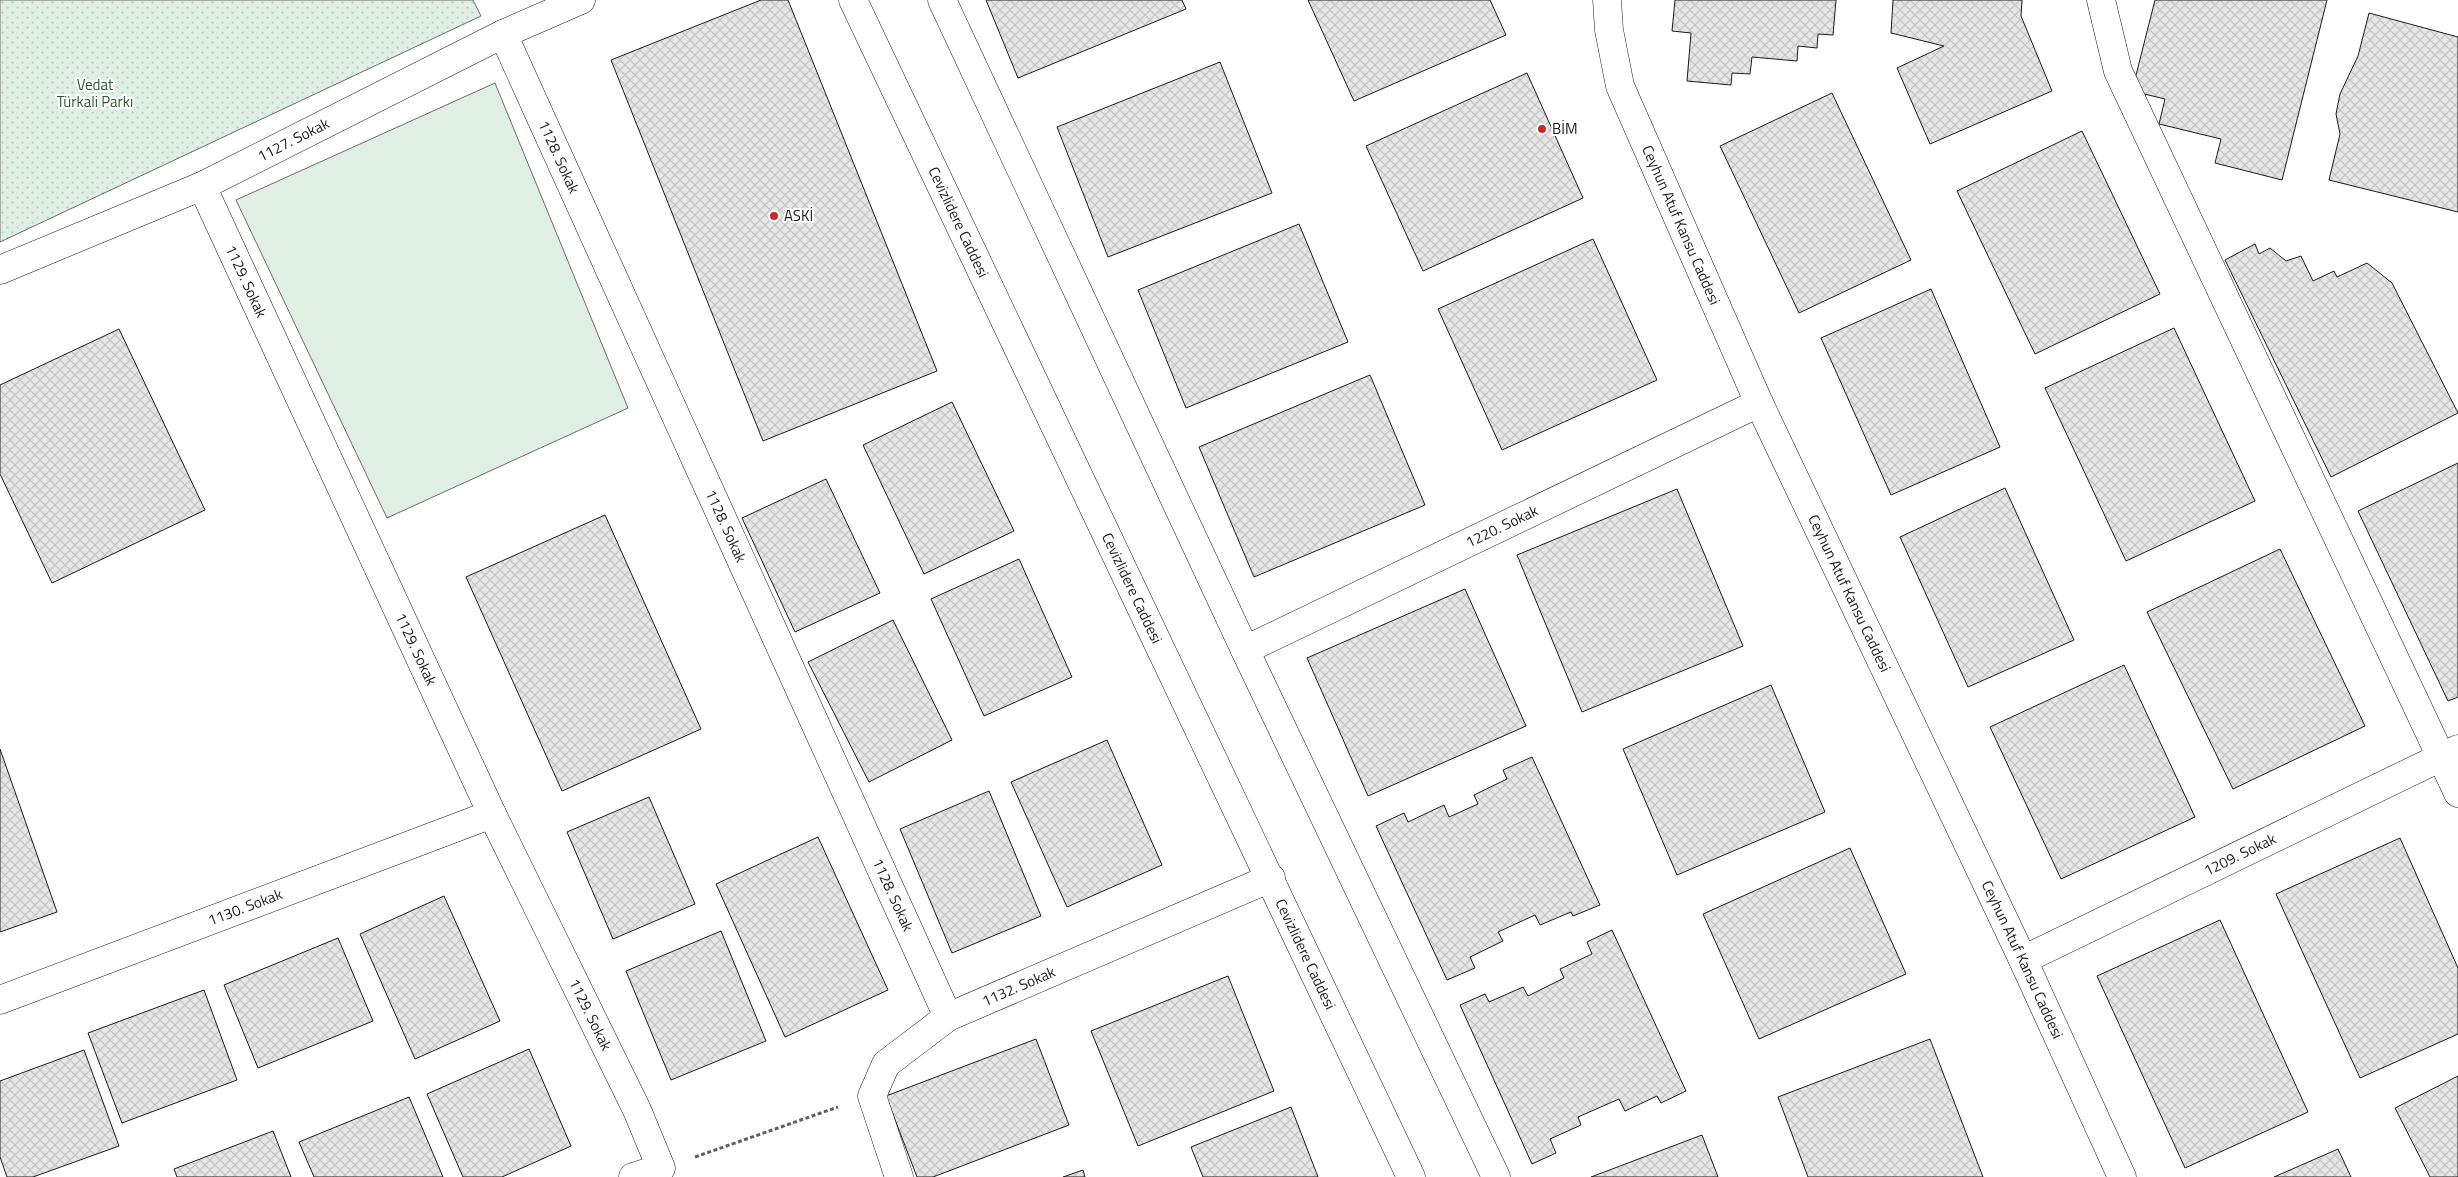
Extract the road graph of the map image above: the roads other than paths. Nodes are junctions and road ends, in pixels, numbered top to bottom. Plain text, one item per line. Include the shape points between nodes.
1 (581, 0) edge
2 (853, 0) edge
3 (942, 0) edge
4 (1607, 0) edge
5 (2101, 0) edge
6 (503, 34) junction
7 (202, 186) junction
8 (0, 270) edge
9 (1759, 403) junction
10 (1244, 650) junction
11 (2449, 753) edge
12 (2458, 793) edge
13 (492, 814) junction
14 (1271, 878) junction
15 (2023, 960) junction
16 (0, 1000) edge
17 (948, 1016) junction
18 (633, 1177) edge
19 (899, 1177) edge
20 (1411, 1177) edge
21 (1496, 1177) edge
22 (2122, 1177) edge

1 - 6 street, 1127. Sokak
2 - 14 street, Cevizlidere Caddesi
3 - 10 street
4 - 9 street, Ceyhun Atuf Kansu Caddesi via 1609,30 1620,86
5 - 11 street via 2118,71
6 - 7 street, 1127. Sokak
6 - 17 street, 1128. Sokak
7 - 8 street, 1127. Sokak
7 - 13 street, 1129. Sokak
9 - 10 street, 1220. Sokak
9 - 15 street, Ceyhun Atuf Kansu Caddesi
10 - 21 street
11 - 12 street
11 - 15 street, 1209. Sokak
13 - 16 street, 1130. Sokak
13 - 18 street, 1129. Sokak via 637,1110 662,1168
14 - 17 street, 1132. Sokak
14 - 20 street, Cevizlidere Caddesi
15 - 22 street, Ceyhun Atuf Kansu Caddesi
17 - 19 street, 1132. Sokak via 886,1064 872,1096

